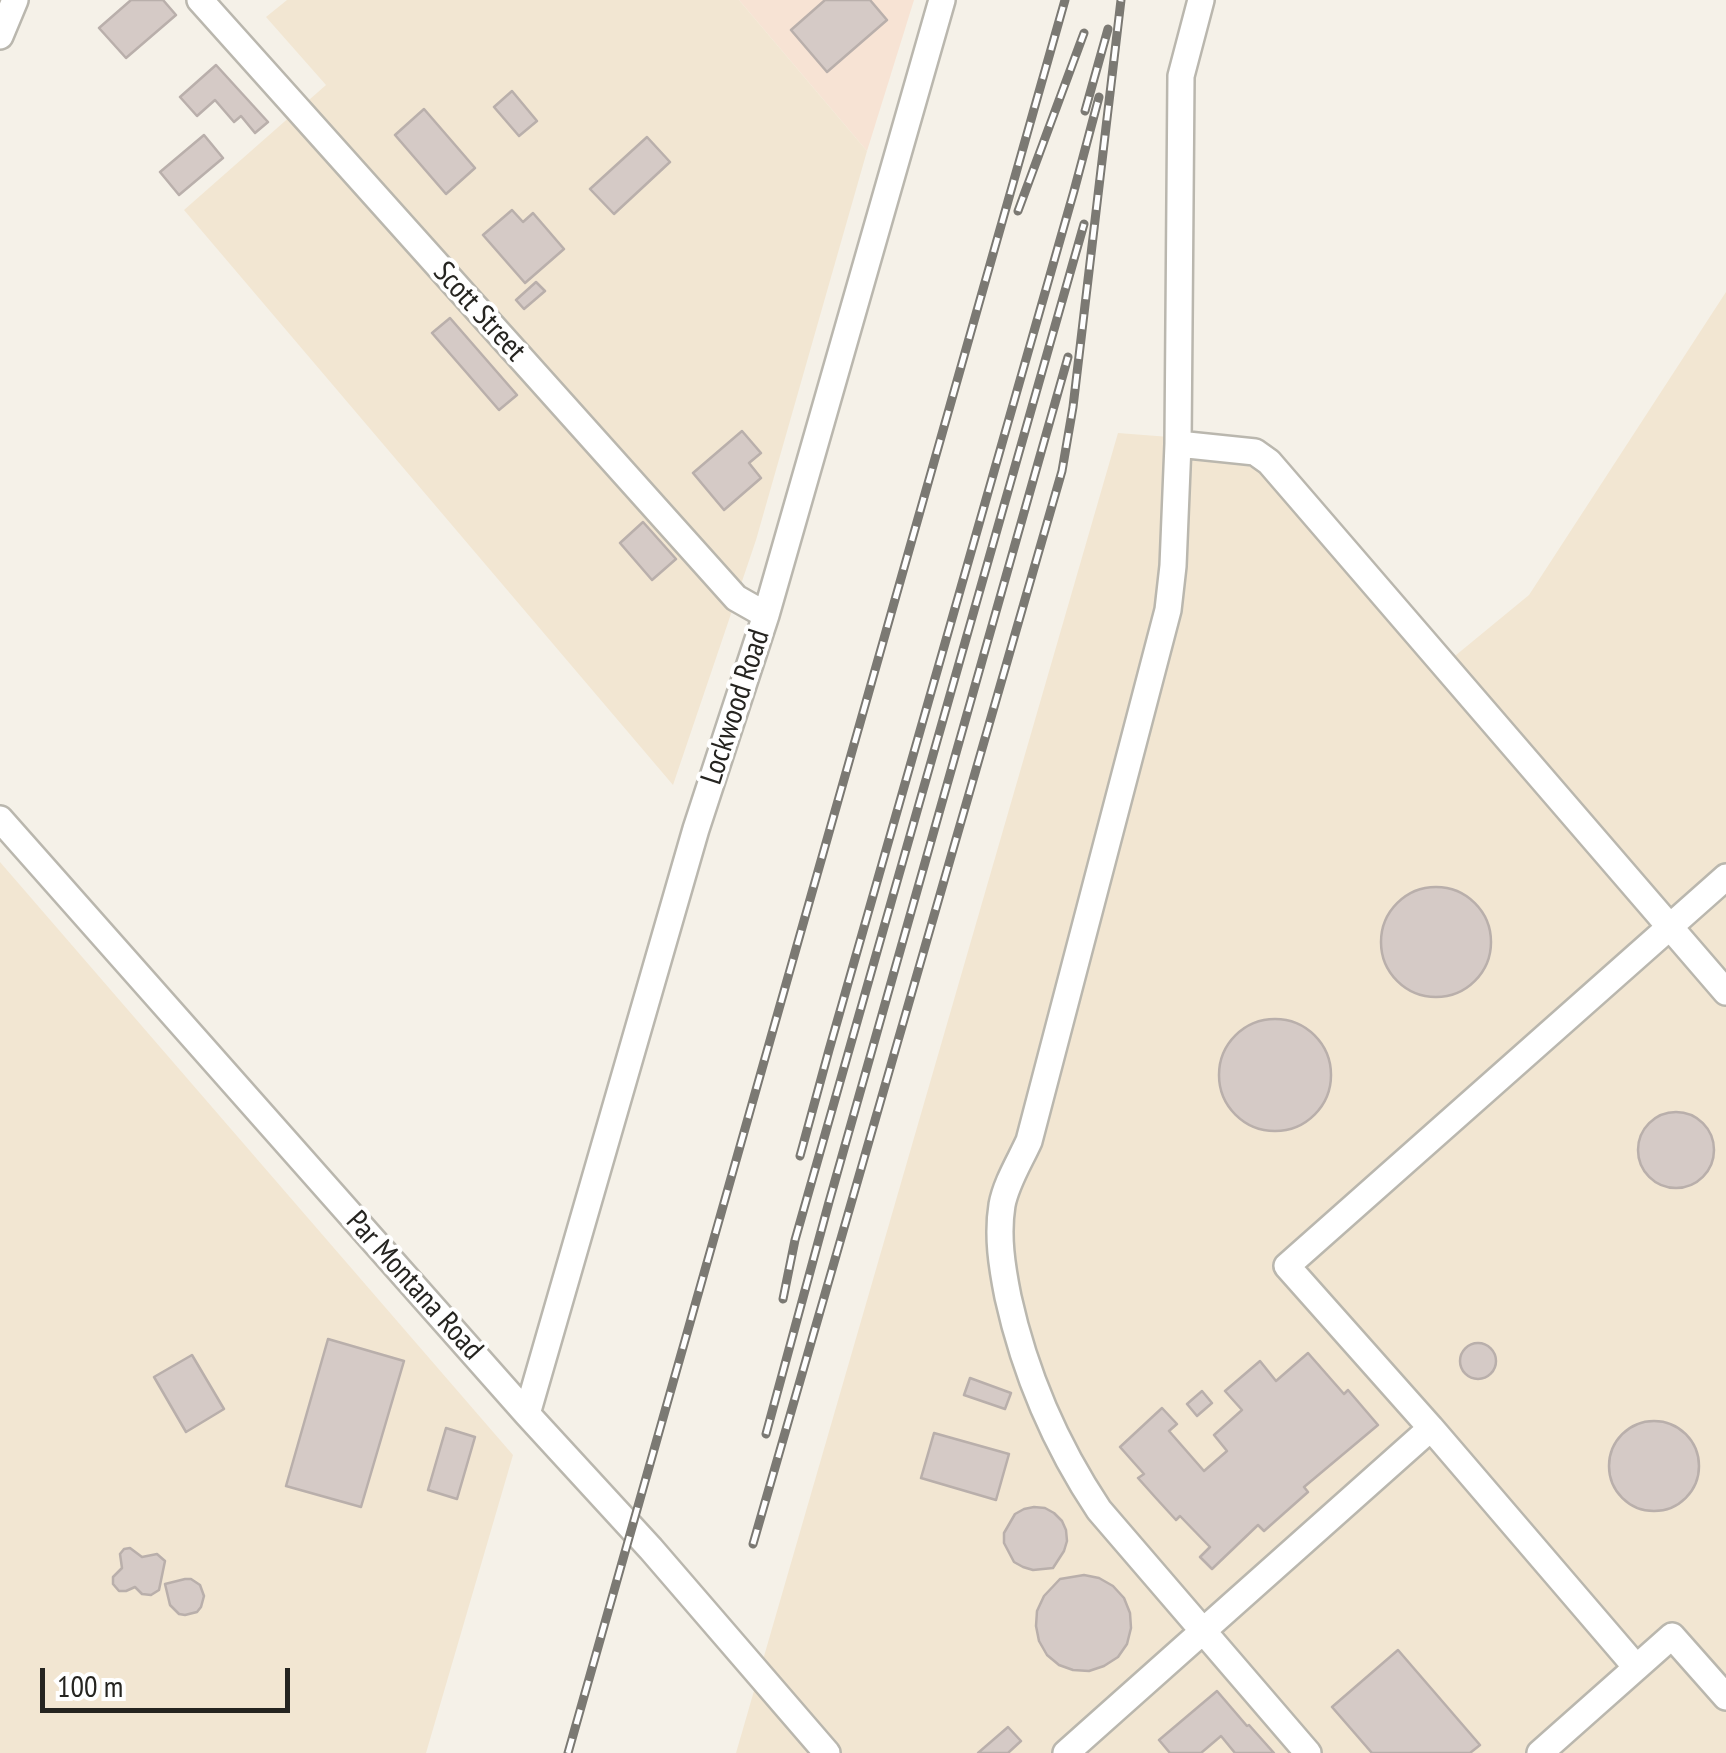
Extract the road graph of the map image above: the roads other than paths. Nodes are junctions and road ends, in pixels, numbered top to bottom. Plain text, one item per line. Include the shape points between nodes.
1 (15, 0) edge
2 (200, 0) edge
3 (915, 0) edge
4 (1201, 0) edge
5 (939, 10) edge
6 (0, 36) edge
7 (1178, 444) junction
8 (766, 615) junction
9 (0, 819) edge
10 (1726, 877) edge
11 (1669, 926) junction
12 (1726, 992) edge
13 (528, 1414) junction
14 (1432, 1428) junction
15 (1203, 1631) junction
16 (1636, 1668) junction
17 (1726, 1696) edge
18 (827, 1753) edge
19 (1066, 1753) edge
20 (1308, 1753) edge
21 (1540, 1753) edge

1 - 6 street
2 - 8 street, Scott Street via 736,598
3 - 5 street
4 - 7 street via 1182,76
5 - 8 street, Lockwood Road
7 - 11 street via 1255,452 1269,462
7 - 15 street via 1168,610 1029,1141 1002,1202 999,1238 1016,1334 1057,1441 1099,1510
8 - 13 street, Lockwood Road via 696,829
9 - 13 street, Par Montana Road
10 - 11 street
11 - 12 street
11 - 14 street via 1287,1266
13 - 18 street, Par Montana Road
14 - 15 street
14 - 16 street
15 - 19 street
15 - 20 street
16 - 17 street via 1672,1636
16 - 21 street

